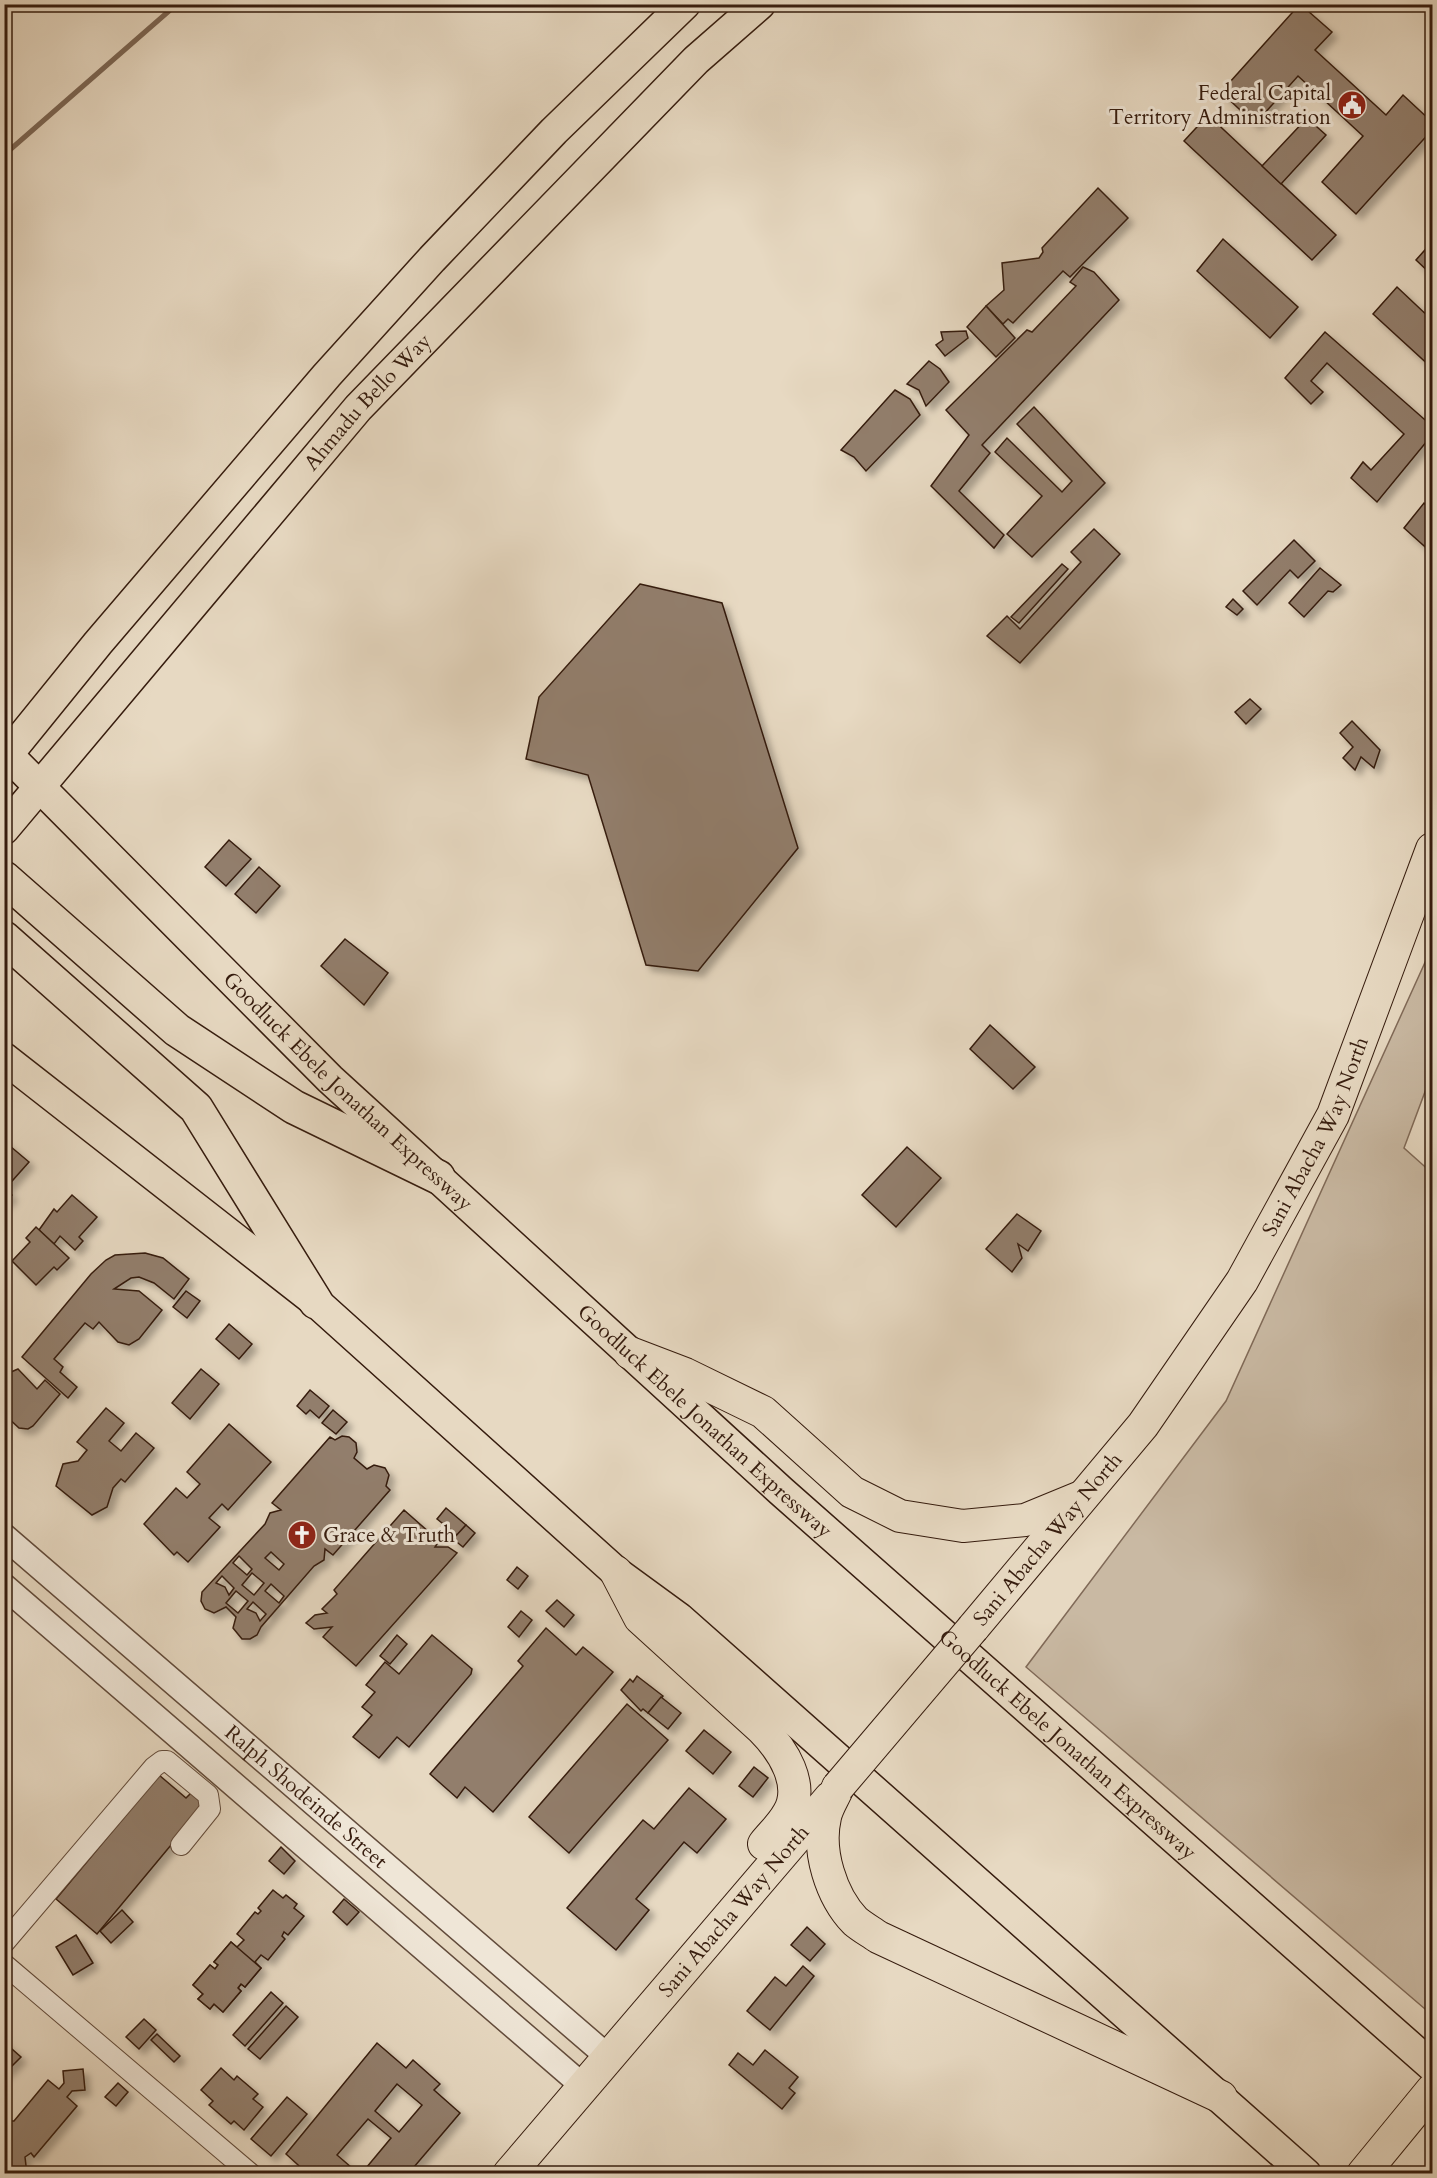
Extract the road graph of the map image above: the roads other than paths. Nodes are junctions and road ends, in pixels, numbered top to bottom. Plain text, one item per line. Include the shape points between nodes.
1 (685, 4) edge
2 (760, 4) edge
3 (6, 754) edge
4 (35, 794) junction
5 (4, 828) edge
6 (1432, 849) edge
7 (4, 878) edge
8 (4, 938) edge
9 (4, 1058) edge
10 (438, 1177) junction
11 (316, 1302) junction
12 (630, 1353) junction
13 (1087, 1495) junction
14 (4, 1536) edge
15 (616, 1572) junction
16 (4, 1586) edge
17 (838, 1787) junction
18 (182, 1845) dead end
19 (709, 1938) junction
20 (4, 1943) edge
21 (4, 1964) edge
22 (607, 2056) junction
23 (1432, 2066) edge
24 (584, 2086) junction
25 (1432, 2090) edge
26 (1221, 2097) junction
27 (250, 2174) edge
28 (509, 2174) edge
29 (1306, 2174) edge
30 (1363, 2174) edge

1 - 3 main road via 554,130 351,348
2 - 4 main road, Ahmadu Bello Way via 696,60 358,408
3 - 4 main road, Goodluck Ebele Jonathan Expressway
4 - 5 main road, Ahmadu Bello Way
4 - 10 main road, Goodluck Ebele Jonathan Expressway
6 - 13 highway, Sani Abacha Way North via 1328,1124 1242,1281 1143,1425
7 - 10 highway via 177,1030 294,1107
8 - 11 highway via 196,1108
9 - 11 main road
10 - 12 main road, Goodluck Ebele Jonathan Expressway
11 - 15 main road
12 - 13 highway via 685,1374 763,1412 852,1492 900,1516 963,1526 1025,1520
12 - 23 main road, Goodluck Ebele Jonathan Expressway via 1037,1719
13 - 17 highway, Sani Abacha Way North, bridge
14 - 22 street, Ralph Shodeinde Street
15 - 19 highway via 640,1618 777,1744 794,1782 790,1813 747,1865
15 - 26 main road via 679,1618
16 - 24 street, Ralph Shodeinde Street
17 - 19 highway, Sani Abacha Way North
17 - 26 highway via 825,1816 822,1844 841,1903 856,1921 878,1937
18 - 20 street via 211,1803 208,1795 162,1761
19 - 22 highway, Sani Abacha Way North
21 - 27 street
22 - 24 highway, Sani Abacha Way North
24 - 28 highway, Sani Abacha Way North
25 - 30 highway
26 - 29 main road

